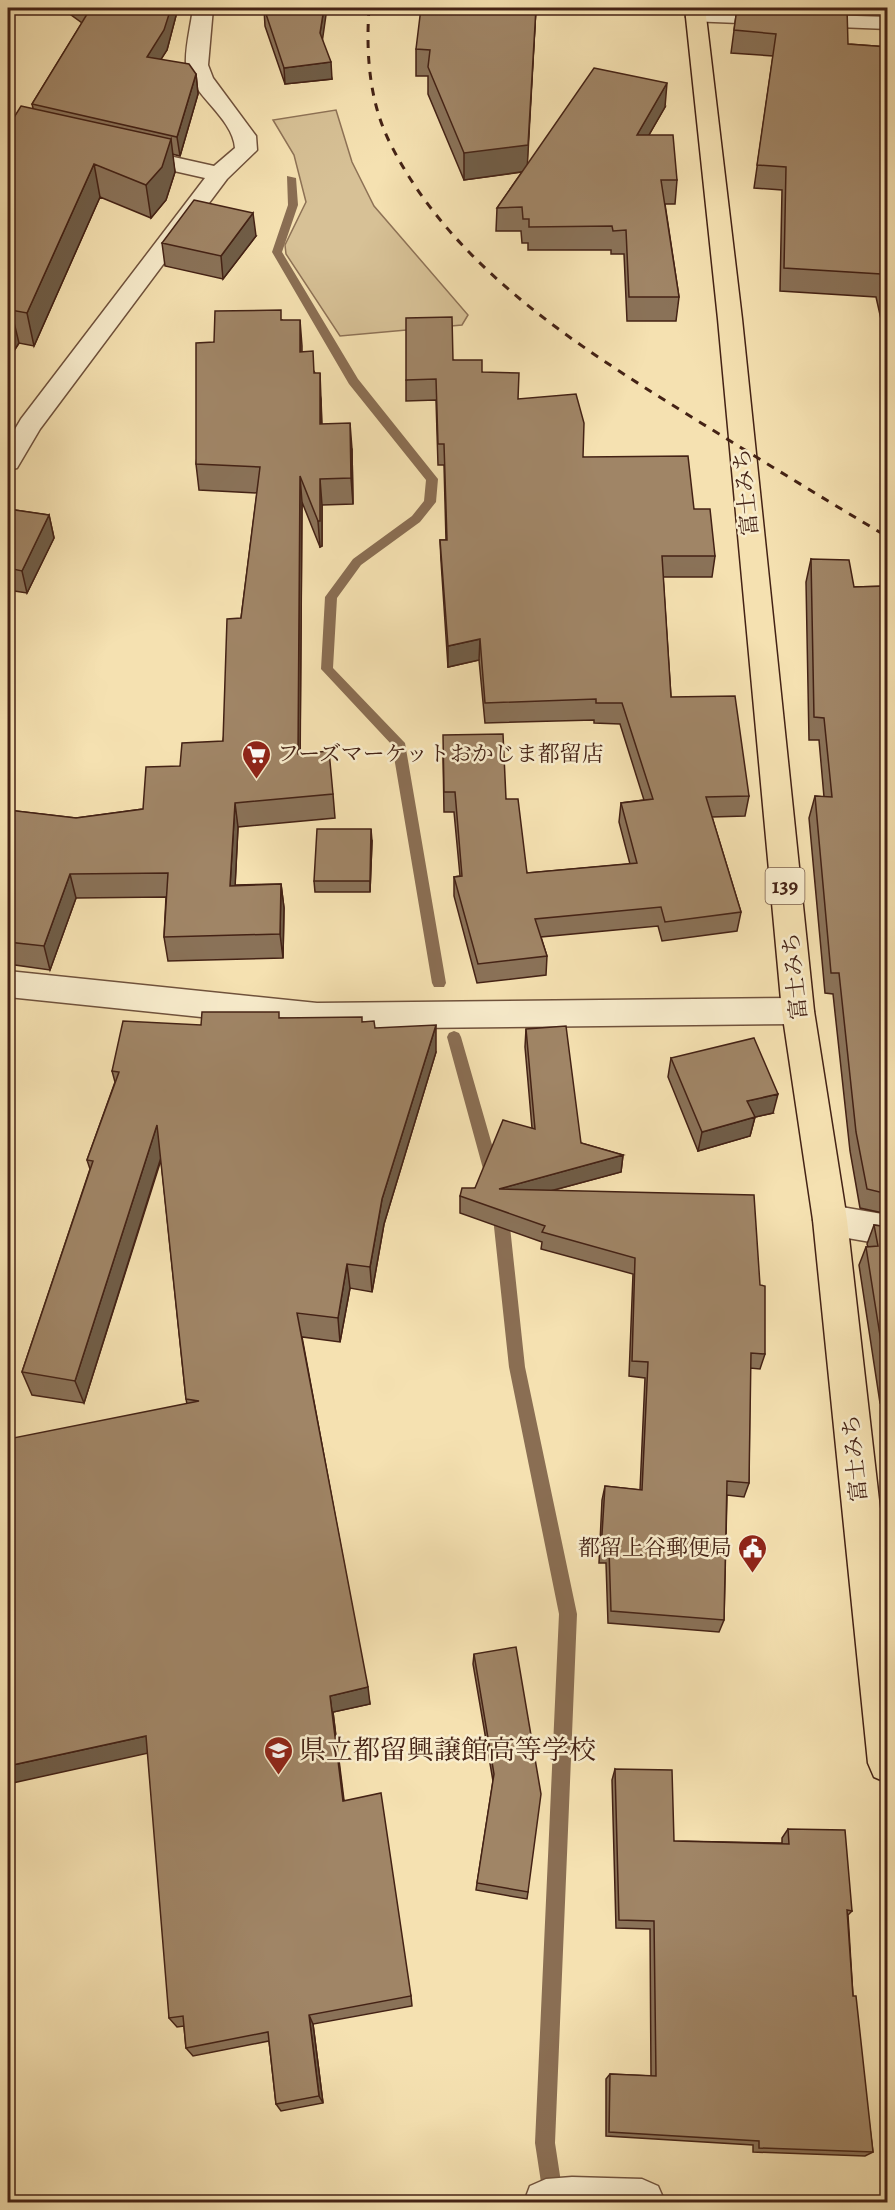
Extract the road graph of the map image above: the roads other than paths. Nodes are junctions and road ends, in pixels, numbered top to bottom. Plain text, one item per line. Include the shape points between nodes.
1 (203, 8) edge
2 (695, 12) edge
3 (888, 23) edge
4 (108, 149) edge
5 (219, 174) junction
6 (8, 462) edge
7 (8, 984) edge
8 (798, 1011) junction
9 (830, 1221) junction
10 (888, 1230) edge
11 (888, 1763) edge
12 (559, 2201) edge
13 (642, 2202) edge

1 - 5 street via 197,64 202,79 245,136 246,150
2 - 3 street
2 - 8 highway, 富士みち / 139 via 731,330
4 - 5 street
5 - 6 street via 30,425
7 - 8 street via 317,1016
8 - 9 highway, 富士みち / 139
9 - 10 street
9 - 11 highway, 富士みち / 139
12 - 13 street

